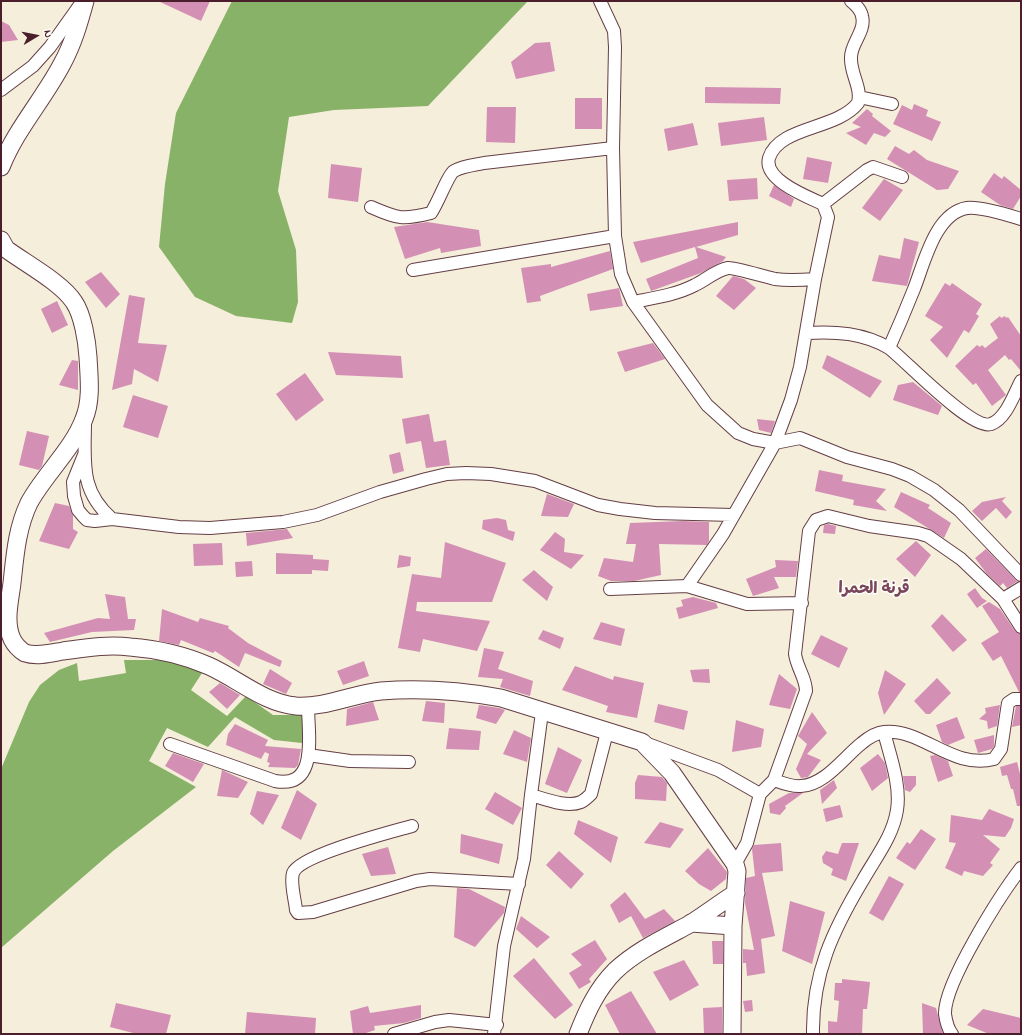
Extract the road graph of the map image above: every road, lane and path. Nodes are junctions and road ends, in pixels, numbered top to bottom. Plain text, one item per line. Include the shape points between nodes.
1 (84, 1) edge
2 (600, 1) edge
3 (851, 1) edge
4 (1, 90) edge
5 (859, 97) junction
6 (892, 104) dead end
7 (613, 148) junction
8 (1, 167) edge
9 (902, 177) dead end
10 (823, 204) junction
11 (371, 207) dead end
12 (1021, 219) edge
13 (615, 236) junction
14 (1, 240) edge
15 (412, 270) dead end
16 (815, 279) junction
17 (633, 302) junction
18 (806, 333) junction
19 (889, 348) junction
20 (1021, 381) edge
21 (85, 419) junction
22 (775, 444) junction
23 (84, 455) junction
24 (733, 515) junction
25 (112, 519) junction
26 (1021, 575) edge
27 (687, 586) junction
28 (1021, 588) edge
29 (610, 589) dead end
30 (1003, 599) junction
31 (802, 603) junction
32 (1021, 627) edge
33 (1021, 699) edge
34 (308, 706) junction
35 (542, 712) junction
36 (607, 732) junction
37 (884, 732) junction
38 (642, 742) junction
39 (170, 744) dead end
40 (308, 755) junction
41 (409, 762) dead end
42 (774, 780) junction
43 (760, 794) junction
44 (531, 795) junction
45 (412, 826) dead end
46 (736, 864) junction
47 (1021, 868) edge
48 (518, 884) junction
49 (736, 893) junction
50 (691, 923) junction
51 (734, 926) junction
52 (496, 1029) edge
53 (394, 1034) edge
54 (578, 1034) edge
55 (732, 1034) edge
56 (813, 1034) edge
57 (952, 1034) edge

1 - 4 street via 33,66
1 - 8 street via 74,39 62,64 10,146
2 - 7 street via 614,31
3 - 5 street via 862,14 863,23 851,55 851,66
5 - 6 street
5 - 10 street via 858,103 845,115 785,138 772,151 768,160 774,176 801,194
7 - 11 street via 465,167 453,172 447,179 432,213 404,218
7 - 13 street
9 - 10 street via 873,167
10 - 16 street via 828,217
12 - 19 street via 967,208 954,213 944,222 934,237
13 - 15 street
13 - 17 street via 621,274
14 - 21 street via 6,249 75,302 87,346 89,388
16 - 17 street via 776,279 728,268 694,286 666,296
16 - 18 street
17 - 22 street via 707,405 738,433
18 - 19 street via 838,332 876,341
18 - 22 street via 792,400
19 - 20 street via 953,404 984,425 992,424 1005,412
21 - 23 street
21 - 34 street via 30,503 19,528 8,617 12,640 18,648 26,653 41,654 104,646 130,647 194,661 283,704
22 - 24 street
22 - 26 street via 800,438 847,457 910,476 934,490 959,510
23 - 25 street via 90,492 101,510
23 - 25 street via 73,482 78,510 87,520
24 - 25 street via 655,513 620,509 598,505 562,490 528,480 466,473 426,479 380,492 317,515 283,522 210,528
24 - 27 street
27 - 29 street
27 - 31 street via 747,604
28 - 30 street
30 - 31 street via 961,559 928,536 828,516 816,520 809,531
30 - 32 street
31 - 42 street via 795,654 805,680 806,691
33 - 37 street via 1014,699 1008,703 1001,749 994,758 986,761 949,754 906,734
34 - 35 street via 381,691 422,690 489,696
34 - 40 street
35 - 36 street
35 - 44 street
36 - 38 street
36 - 44 street via 591,794 586,799 571,803
37 - 42 street via 869,738 825,776 811,784 801,786
37 - 56 street via 898,791 898,808 892,832 836,925 828,946 816,986
38 - 43 street via 718,770
38 - 46 street via 672,773
39 - 40 street via 282,782 290,782 300,777 305,770
40 - 41 street via 350,761
42 - 43 street
43 - 46 street via 755,804 747,843
44 - 48 street via 524,859
45 - 48 street via 318,855 298,866 292,878 298,913 313,912 430,879
46 - 49 street
47 - 57 street via 986,920 956,976 945,1014 948,1029
48 - 52 street via 499,978
49 - 50 street
49 - 51 street
50 - 51 street
50 - 54 street via 641,951 615,971 587,1011
51 - 55 street
52 - 53 street via 449,1020

